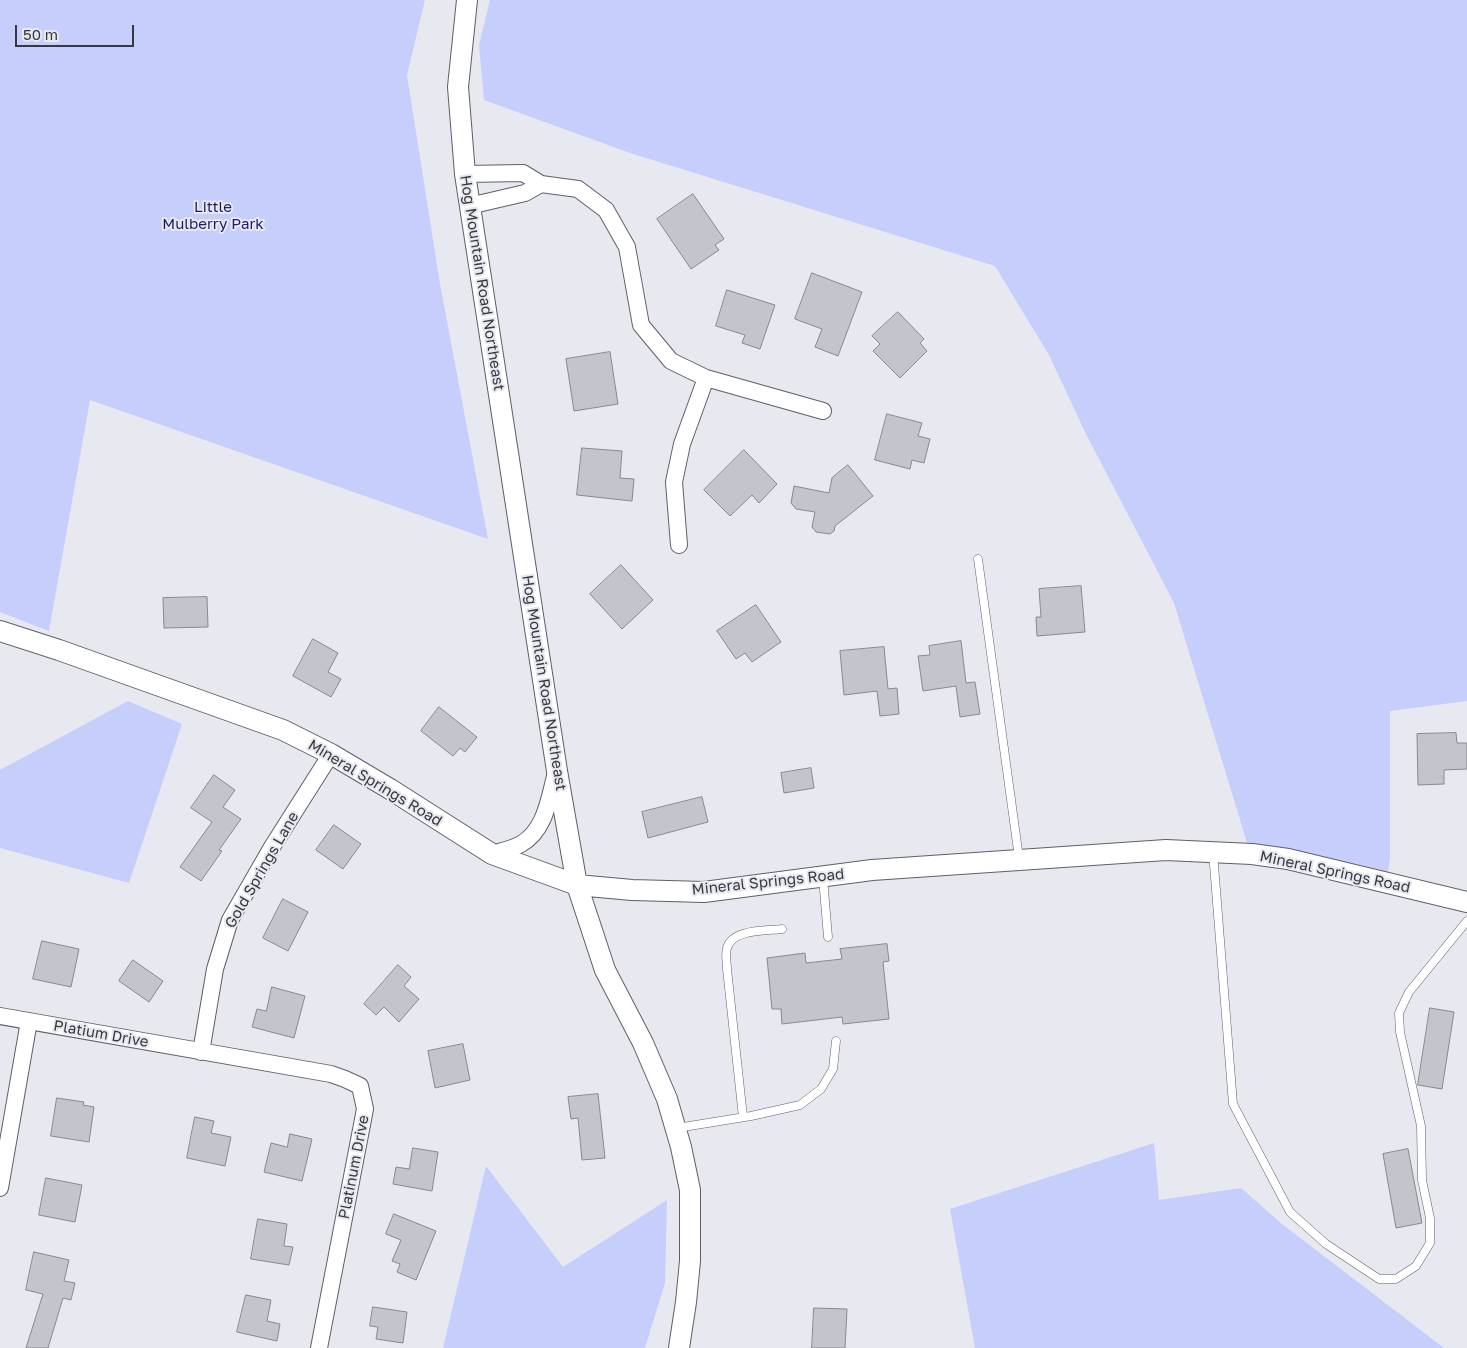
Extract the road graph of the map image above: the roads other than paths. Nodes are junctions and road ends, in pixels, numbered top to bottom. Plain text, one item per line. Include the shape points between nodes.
1 (467, 0) edge
2 (465, 174) junction
3 (541, 184) junction
4 (469, 206) junction
5 (706, 378) junction
6 (823, 412) dead end
7 (678, 545) dead end
8 (978, 559) dead end
9 (0, 631) edge
10 (331, 754) junction
11 (557, 771) junction
12 (1213, 852) junction
13 (492, 854) junction
14 (1020, 860) junction
15 (823, 876) junction
16 (578, 885) junction
17 (1467, 902) edge
18 (1467, 921) edge
19 (782, 930) dead end
20 (828, 937) dead end
21 (0, 1016) edge
22 (29, 1021) junction
23 (836, 1041) dead end
24 (202, 1052) junction
25 (743, 1117) junction
26 (676, 1128) junction
27 (0, 1188) edge
28 (319, 1348) edge
29 (679, 1348) edge

1 - 2 street, Hog Mountain Road Northeast via 458,86
2 - 3 street via 524,173
2 - 4 street, Hog Mountain Road Northeast
3 - 4 street via 525,193
3 - 5 street via 578,189 606,210 627,247 642,325 671,361
4 - 11 street, Hog Mountain Road Northeast
5 - 6 street
5 - 7 street via 682,444 674,482
8 - 14 lane
9 - 10 street, Mineral Springs Road via 283,730
10 - 13 street, Mineral Springs Road
10 - 24 street, Gold Springs Lane via 230,920 215,969
11 - 13 street via 536,832 521,844
11 - 16 street, Hog Mountain Road Northeast
12 - 14 street, Mineral Springs Road via 1166,850
12 - 17 street, Mineral Springs Road via 1288,859
12 - 18 lane via 1233,1104 1290,1212 1326,1244 1379,1279 1396,1279 1416,1266 1430,1243 1430,1218 1422,1180 1421,1126 1400,1032 1399,1013 1408,992
13 - 16 street, Mineral Springs Road
14 - 15 street, Mineral Springs Road
15 - 16 street, Mineral Springs Road via 704,892
15 - 20 lane
16 - 26 street, Hog Mountain Road Northeast via 605,970 643,1043
19 - 25 lane via 743,933 727,948
21 - 22 street, Platium Drive
22 - 24 street, Platium Drive
22 - 27 street
23 - 25 lane via 833,1069 821,1090 800,1105
24 - 28 street, Platinum Drive via 331,1074 360,1086 365,1109
25 - 26 lane
26 - 29 street, Hog Mountain Road Northeast via 690,1190 690,1261

